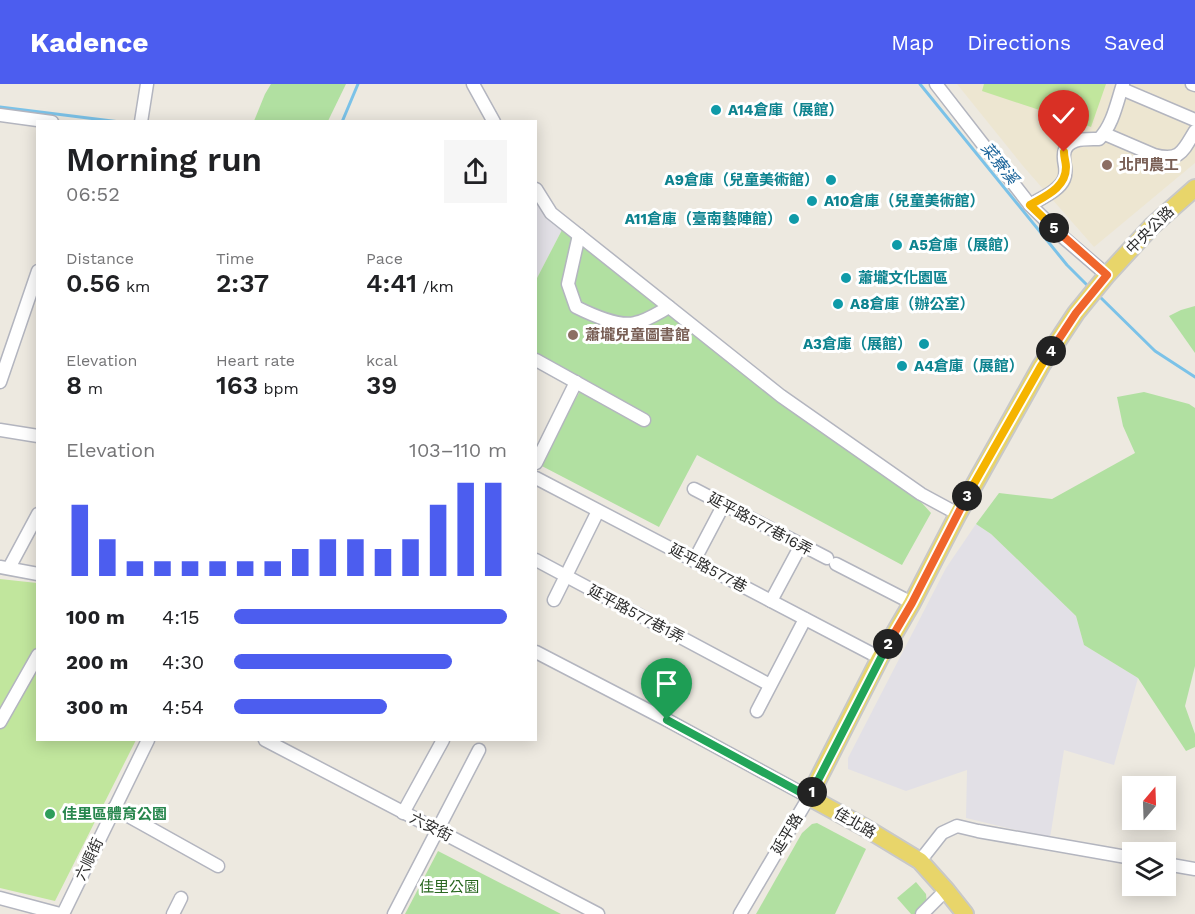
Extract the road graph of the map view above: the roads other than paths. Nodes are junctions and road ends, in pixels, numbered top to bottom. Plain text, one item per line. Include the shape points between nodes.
1 (147, 84) edge
2 (473, 84) edge
3 (936, 84) edge
4 (1123, 86) edge
5 (0, 115) edge
6 (37, 120) edge
7 (141, 120) edge
8 (493, 120) edge
9 (1195, 120) edge
10 (1195, 131) edge
11 (1105, 134) junction
12 (1195, 188) edge
13 (537, 191) edge
14 (1030, 205) junction
15 (579, 235) junction
16 (1107, 275) junction
17 (36, 277) edge
18 (669, 307) junction
19 (1076, 313) joint
20 (537, 361) edge
21 (0, 382) edge
22 (576, 382) junction
23 (644, 420) dead end
24 (0, 430) edge
25 (36, 436) edge
26 (537, 460) edge
27 (537, 479) edge
28 (694, 489) dead end
29 (724, 504) junction
30 (598, 511) junction
31 (958, 514) junction
32 (36, 517) edge
33 (801, 545) junction
34 (537, 561) edge
35 (694, 561) junction
36 (5, 567) edge
37 (36, 574) edge
38 (565, 577) junction
39 (554, 600) dead end
40 (771, 601) junction
41 (912, 603) junction
42 (805, 618) junction
43 (537, 653) edge
44 (880, 658) junction
45 (36, 659) edge
46 (770, 685) junction
47 (757, 711) dead end
48 (0, 722) edge
49 (148, 741) edge
50 (267, 741) edge
51 (442, 741) edge
52 (479, 750) dead end
53 (809, 797) junction
54 (114, 808) junction
55 (403, 813) junction
56 (437, 830) junction
57 (1122, 856) edge
58 (920, 861) junction
59 (218, 866) dead end
60 (1176, 866) edge
61 (1195, 869) edge
62 (946, 890) junction
63 (0, 898) edge
64 (181, 898) dead end
65 (61, 914) edge
66 (173, 914) edge
67 (394, 914) edge
68 (598, 914) edge
69 (740, 914) edge
70 (922, 914) edge
71 (965, 914) edge

1 - 7 street
2 - 8 street
3 - 14 street
4 - 9 street
4 - 11 street
5 - 6 street
10 - 11 street via 1173,157 1154,155
11 - 14 street via 1099,139 1075,140 1066,148 1064,179 1054,191
12 - 16 main road, 中央公路 via 1152,226
13 - 15 street via 551,213
14 - 16 street
15 - 18 street
15 - 18 street via 568,284 576,307 611,321 633,324
16 - 19 main road, 中央公路
17 - 21 street
18 - 31 street via 780,396 921,494
19 - 31 main road, 延平路 via 1041,366
20 - 22 street
22 - 23 street
22 - 26 street
24 - 25 street
27 - 30 street, 延平路577巷
28 - 29 street, 延平路577巷16弄
29 - 33 street, 延平路577巷16弄
29 - 35 street
30 - 35 street, 延平路577巷
30 - 38 street
31 - 41 main road, 延平路
32 - 36 street
33 - 40 street
33 - 41 street, 延平路577巷16弄
34 - 38 street, 延平路577巷1弄
35 - 40 street, 延平路577巷
36 - 37 street
38 - 39 street
38 - 46 street, 延平路577巷1弄
40 - 42 street, 延平路577巷
41 - 44 main road, 延平路
42 - 44 street, 延平路577巷
42 - 46 street
43 - 53 street, 佳北路
44 - 53 main road, 延平路
45 - 48 street
46 - 47 street
49 - 54 street, 六順街
50 - 55 street, 六安街
51 - 55 street
52 - 56 street
53 - 58 main road, 佳北路
53 - 69 street, 延平路
54 - 59 street
54 - 65 street, 六順街
55 - 56 street, 六安街
56 - 67 street
56 - 68 street, 六安街
57 - 58 street via 957,826 942,833
58 - 62 main road, 佳北路
60 - 61 street
62 - 70 street
62 - 71 main road, 佳北路
63 - 65 street
64 - 66 street

